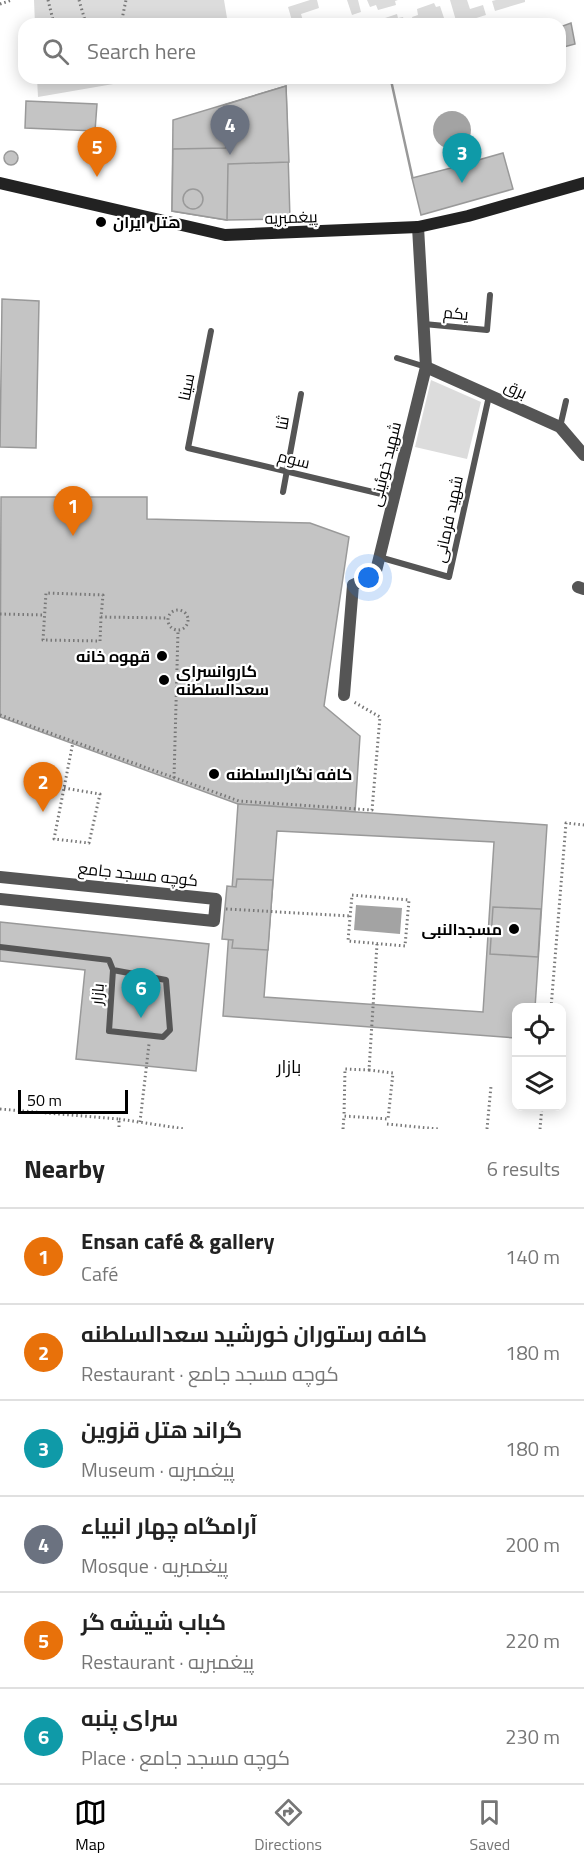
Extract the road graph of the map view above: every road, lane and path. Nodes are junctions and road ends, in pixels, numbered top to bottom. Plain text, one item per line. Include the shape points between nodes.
1 (12, 0) edge
2 (48, 0) edge
3 (79, 0) edge
4 (126, 0) edge
5 (0, 4) edge
6 (52, 18) edge
7 (84, 18) edge
8 (122, 18) edge
9 (0, 183) edge
10 (584, 183) edge
11 (418, 226) junction
12 (490, 295) dead end
13 (424, 324) junction
14 (211, 331) dead end
15 (397, 358) dead end
16 (426, 367) junction
17 (301, 394) dead end
18 (489, 395) junction
19 (566, 401) dead end
20 (560, 427) junction
21 (188, 448) joint
22 (584, 455) edge
23 (287, 472) junction
24 (283, 492) dead end
25 (394, 497) junction
26 (379, 557) junction
27 (0, 614) edge
28 (45, 615) junction
29 (101, 617) junction
30 (168, 618) junction
31 (178, 631) junction
32 (344, 695) joint
33 (0, 716) edge
34 (74, 742) junction
35 (174, 778) junction
36 (64, 788) junction
37 (584, 825) edge
38 (0, 877) edge
39 (0, 899) edge
40 (215, 909) junction
41 (350, 916) junction
42 (377, 944) junction
43 (0, 947) edge
44 (112, 970) junction
45 (551, 1003) edge
46 (149, 1038) dead end
47 (369, 1070) junction
48 (491, 1086) dead end
49 (0, 1109) edge
50 (542, 1111) edge
51 (344, 1116) junction
52 (119, 1119) junction
53 (388, 1121) junction
54 (140, 1122) junction
55 (119, 1129) edge
56 (185, 1129) edge
57 (344, 1129) edge
58 (387, 1129) edge
59 (438, 1129) edge
60 (487, 1129) edge
61 (540, 1129) edge

1 - 5 path
2 - 6 path
3 - 7 path
4 - 8 path
9 - 11 main road, پیغمبریه via 225,236
10 - 11 main road, پیغمبریه
11 - 13 street, شهید خوئینی
12 - 13 lane, یکم via 487,330
13 - 16 street, شهید خوئینی
14 - 21 lane, سینا
15 - 16 lane
16 - 18 street, برق
16 - 25 street, شهید خوئینی
17 - 23 lane, ثنا
18 - 20 street, برق
18 - 26 lane, شهید فرمانی via 449,577
19 - 20 lane
20 - 22 street, برق
21 - 23 lane, سوم
23 - 24 lane, ثنا
23 - 25 lane, سوم
25 - 26 street, شهید خوئینی
26 - 32 street, شهید خوئینی via 375,575 353,585
27 - 28 path
28 - 29 path via 46,593 103,595
28 - 29 path via 43,640 100,641
29 - 30 path
30 - 31 path via 171,628
30 - 31 path via 175,610 187,614 189,621
31 - 35 path
32 - 35 path via 380,717 372,810 239,801
33 - 34 path
34 - 35 path
34 - 36 path
36 - 36 path via 54,839 89,843 100,795
37 - 45 path via 566,823
38 - 40 street, کوچه مسجد جامع via 216,899
39 - 40 street via 214,921
40 - 41 path
41 - 42 path via 348,941
41 - 42 path via 352,895 409,900 405,946
42 - 47 path
43 - 44 lane, بازار via 109,960
44 - 44 lane, بازار via 162,979 167,986 168,1035 109,1031
46 - 54 path
47 - 51 path via 345,1069
47 - 53 path via 393,1073
48 - 60 path
49 - 52 path
50 - 61 path
51 - 53 path
51 - 57 path
52 - 54 path
52 - 55 path
53 - 58 path
53 - 59 path
54 - 56 path

